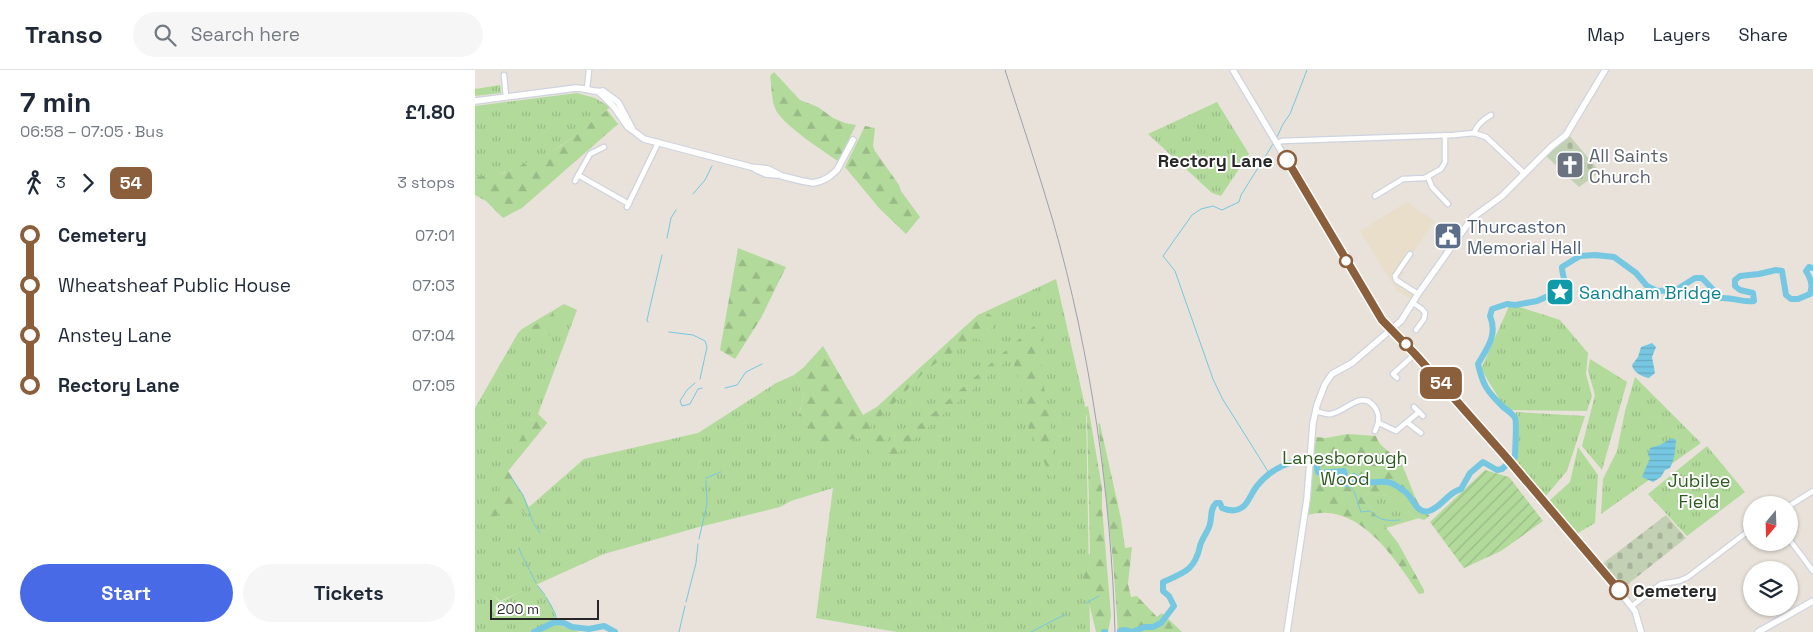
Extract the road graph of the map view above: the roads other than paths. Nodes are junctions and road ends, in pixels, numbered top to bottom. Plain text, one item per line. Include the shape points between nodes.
1 (589, 70) edge
2 (1233, 70) edge
3 (1605, 70) edge
4 (504, 75) dead end
5 (587, 89) junction
6 (506, 98) junction
7 (475, 101) edge
8 (1491, 115) dead end
9 (1474, 133) junction
10 (1445, 136) junction
11 (853, 140) dead end
12 (658, 143) junction
13 (1277, 144) junction
14 (603, 146) dead end
15 (1524, 173) junction
16 (578, 175) junction
17 (1428, 177) junction
18 (575, 181) dead end
19 (1449, 196) dead end
20 (1374, 197) dead end
21 (1410, 254) dead end
22 (1418, 294) junction
23 (1413, 303) junction
24 (1390, 328) junction
25 (1416, 330) dead end
26 (1415, 354) junction
27 (1389, 370) dead end
28 (1393, 374) junction
29 (1397, 378) dead end
30 (1414, 407) dead end
31 (1315, 411) junction
32 (1419, 412) junction
33 (1423, 416) dead end
34 (1379, 423) junction
35 (1408, 423) junction
36 (1375, 431) dead end
37 (1421, 433) dead end
38 (1813, 491) edge
39 (1798, 500) edge
40 (1743, 535) edge
41 (1798, 551) edge
42 (1813, 571) edge
43 (1813, 601) edge
44 (1632, 606) junction
45 (1287, 632) edge
46 (1641, 632) edge
47 (1758, 632) edge

1 - 5 street
2 - 13 street
3 - 15 street via 1565,135
4 - 6 street
5 - 6 street
5 - 12 street via 603,91 616,99 633,130 644,139
6 - 7 street
8 - 9 street
9 - 10 street
9 - 15 street via 1486,137
10 - 13 street
10 - 17 street via 1445,162 1441,169
11 - 12 street via 837,170 825,179 811,182
12 - 16 street via 628,205
13 - 24 street via 1361,287
14 - 16 street via 590,154
15 - 22 street via 1502,196 1472,218
16 - 18 street
17 - 19 street via 1446,202
17 - 20 street via 1403,179
21 - 22 street via 1395,276 1396,280
22 - 23 street
23 - 24 street via 1401,321
23 - 25 street via 1425,314
24 - 26 street
24 - 31 street via 1358,358 1331,375 1321,391
26 - 28 street
26 - 44 street
27 - 28 street
28 - 29 street
30 - 32 street
31 - 34 street via 1334,414 1364,400 1375,407
31 - 45 street via 1304,520
32 - 33 street
32 - 35 street
34 - 35 street via 1396,431
34 - 36 street
35 - 37 street
38 - 39 street
40 - 44 street via 1688,577 1661,584
41 - 42 street
43 - 47 street
44 - 46 street

